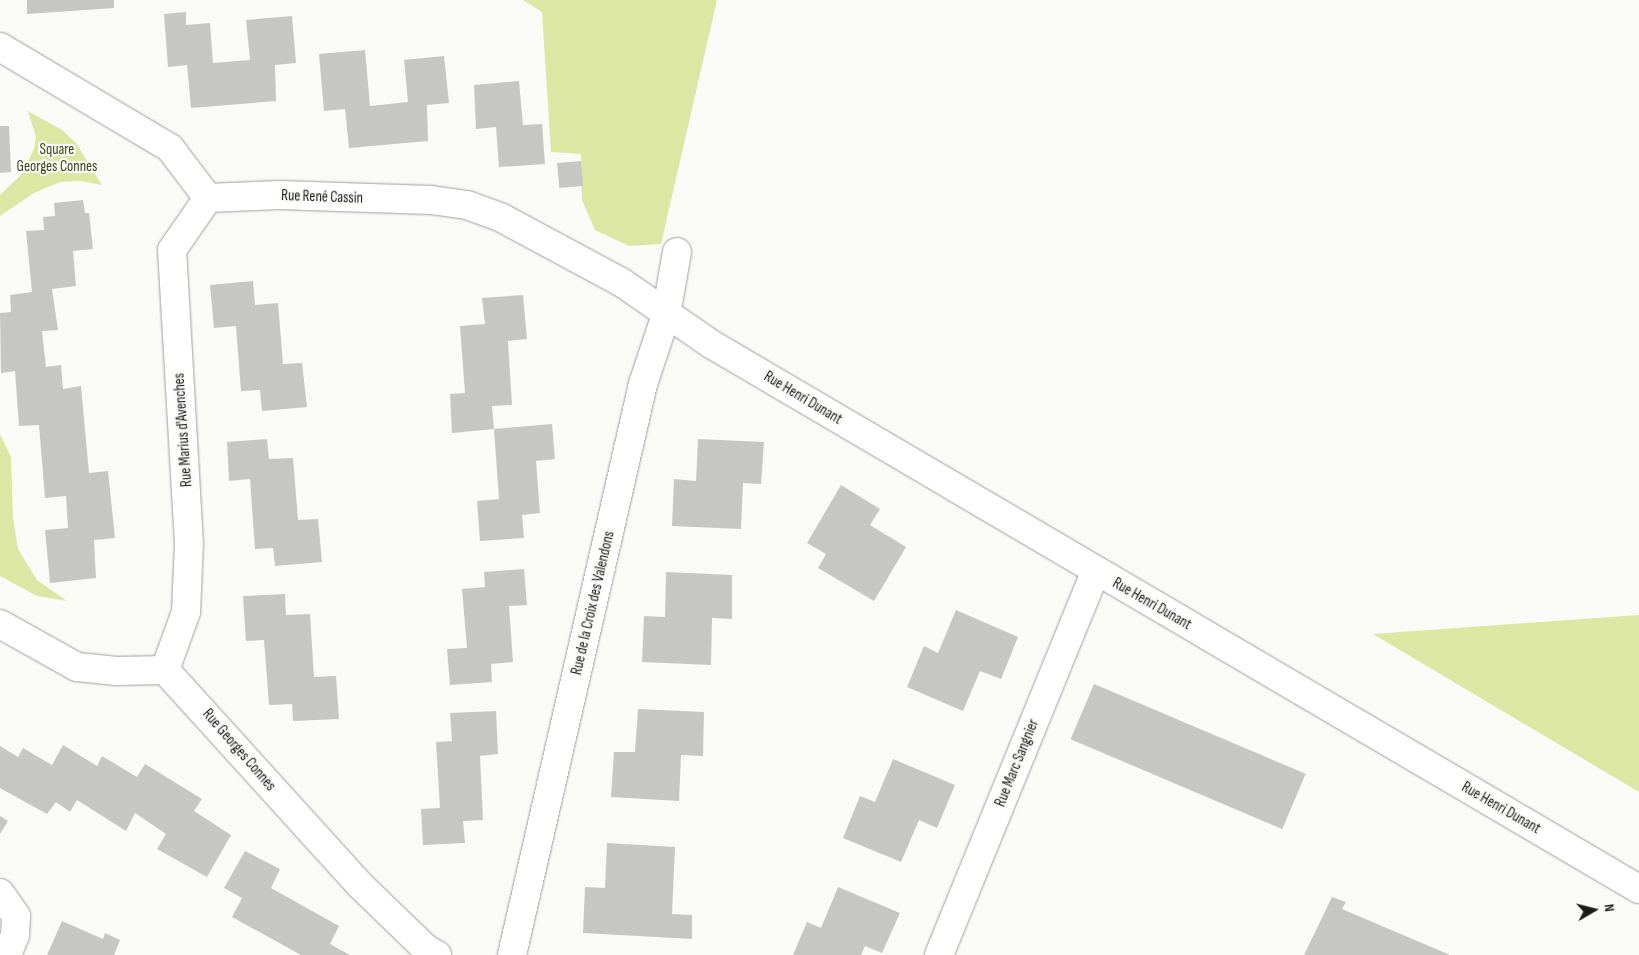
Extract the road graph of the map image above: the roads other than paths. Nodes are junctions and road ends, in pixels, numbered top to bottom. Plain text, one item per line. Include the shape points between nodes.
1 (0, 47) edge
2 (208, 198) junction
3 (677, 252) dead end
4 (666, 315) junction
5 (1096, 571) junction
6 (0, 624) edge
7 (165, 670) junction
8 (1639, 889) edge
9 (0, 893) edge
10 (7, 955) edge
11 (437, 955) edge
12 (512, 955) edge
13 (939, 955) edge

1 - 2 street via 170,148
2 - 4 street, Rue René Cassin via 289,195 430,200 467,205 502,218 621,282
2 - 7 street, Rue Marius d'Avenches via 172,250 189,544 186,612
3 - 4 street, Rue de la Croix des Valendons
4 - 5 street, Rue Henri Dunant
4 - 12 street, Rue de la Croix des Valendons via 643,384
5 - 8 street, Rue Henri Dunant
5 - 13 street, Rue Marc Sangnier
6 - 7 street via 76,667 117,671
7 - 11 street, Rue Georges Connes via 359,884 425,948
9 - 10 street via 8,900 16,916 15,935

